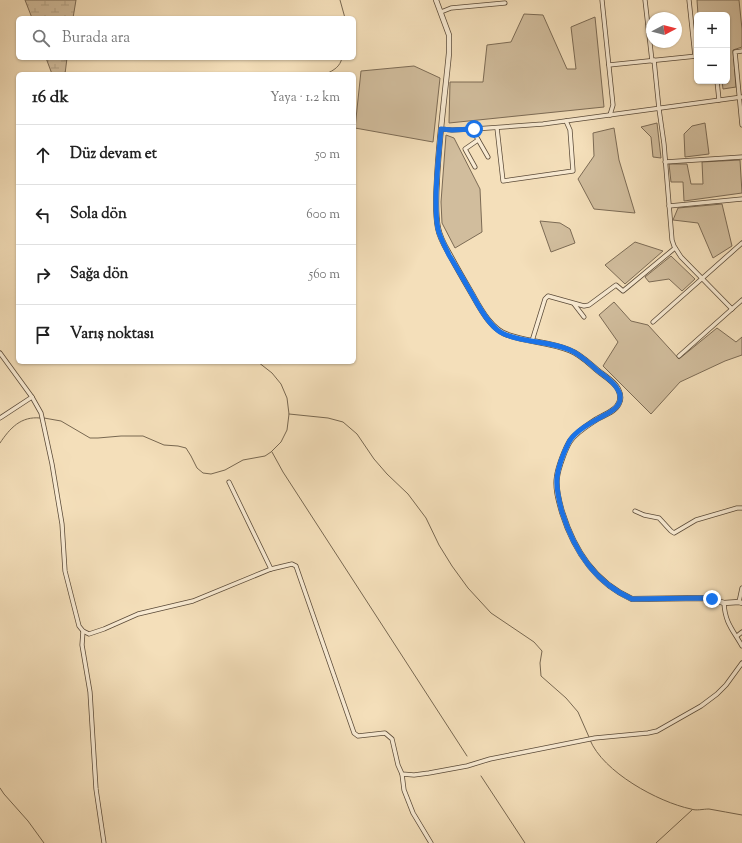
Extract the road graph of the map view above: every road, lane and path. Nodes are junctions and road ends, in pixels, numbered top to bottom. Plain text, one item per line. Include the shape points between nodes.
1 (436, 0) edge
2 (602, 0) edge
3 (645, 0) edge
4 (689, 0) edge
5 (505, 3) dead end
6 (441, 12) junction
7 (695, 48) edge
8 (742, 51) edge
9 (694, 56) edge
10 (653, 61) junction
11 (609, 65) junction
12 (717, 84) edge
13 (741, 98) edge
14 (719, 100) junction
15 (659, 109) junction
16 (610, 115) junction
17 (566, 121) junction
18 (742, 125) edge
19 (497, 128) junction
20 (441, 129) junction
21 (472, 129) junction
22 (478, 140) junction
23 (488, 157) dead end
24 (742, 157) edge
25 (665, 162) junction
26 (475, 167) dead end
27 (742, 199) edge
28 (669, 206) junction
29 (742, 243) edge
30 (675, 248) junction
31 (701, 279) junction
32 (742, 300) edge
33 (573, 303) junction
34 (732, 309) junction
35 (584, 317) dead end
36 (653, 322) dead end
37 (532, 341) junction
38 (0, 353) edge
39 (680, 356) dead end
40 (32, 397) junction
41 (0, 418) edge
42 (229, 482) dead end
43 (742, 508) edge
44 (635, 510) dead end
45 (271, 569) junction
46 (742, 588) edge
47 (741, 602) edge
48 (724, 603) junction
49 (83, 631) junction
50 (742, 632) edge
51 (736, 636) junction
52 (742, 646) edge
53 (742, 663) edge
54 (402, 774) junction
55 (104, 843) edge
56 (431, 843) edge

1 - 6 street
2 - 11 street
3 - 10 street
4 - 7 street
5 - 6 street via 451,8
6 - 20 street via 449,35 449,53
8 - 13 street via 735,52
9 - 10 street
10 - 11 street
10 - 15 street
11 - 16 street via 613,105
12 - 14 street
13 - 14 street
13 - 18 street
14 - 15 street
15 - 16 street
15 - 25 street
16 - 17 street
17 - 19 street
17 - 19 street via 570,130 573,171 503,181
19 - 21 street
20 - 21 street
20 - 37 street via 436,210 442,241 491,324 502,333
21 - 22 street
22 - 23 street
22 - 26 street via 465,149
24 - 25 street
25 - 28 street
27 - 28 street
28 - 30 street
29 - 31 street
30 - 31 street
30 - 33 street via 623,291 616,285 589,305
31 - 34 street
31 - 36 street
32 - 34 street
33 - 35 street
33 - 37 street via 548,296
34 - 39 street
37 - 48 street via 578,354 612,382 620,396 614,410 575,435 557,477 560,504 567,527 584,560 610,586 632,599 704,598
38 - 40 street
40 - 41 street
40 - 49 street via 44,425 62,524 65,571 79,626
42 - 45 street
43 - 44 street via 696,520 674,533 659,518
45 - 49 street via 193,601 138,614 104,630 89,634
45 - 54 street via 292,564 296,566 354,733 358,736 385,733 392,739
46 - 47 street
47 - 48 street
48 - 51 street via 727,622
49 - 55 street via 82,645 90,692 96,789
50 - 51 street
51 - 52 street
53 - 54 street via 717,694 657,731 595,738 467,766 414,775
54 - 56 street via 404,790 413,813

